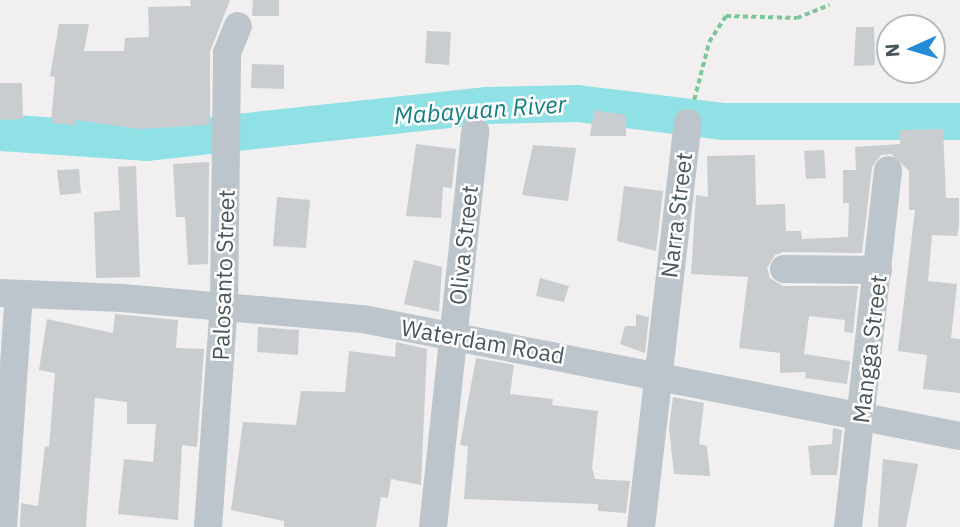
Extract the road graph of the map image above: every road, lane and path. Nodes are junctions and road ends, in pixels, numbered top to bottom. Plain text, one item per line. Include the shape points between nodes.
1 (830, 5) dead end
2 (239, 26) dead end
3 (688, 123) joint
4 (475, 131) dead end
5 (888, 170) dead end
6 (784, 269) dead end
7 (878, 270) junction
8 (10, 294) edge
9 (224, 306) junction
10 (453, 335) junction
11 (656, 373) junction
12 (860, 417) junction
13 (960, 436) edge
14 (3, 527) edge
15 (208, 527) edge
16 (433, 527) edge
17 (640, 527) edge
18 (848, 527) edge

1 - 3 path, Narra Street via 797,18 726,16 709,42
2 - 9 street, Palosanto Street via 227,53
3 - 11 street, Narra Street
4 - 10 street, Oliva Street
5 - 7 street, Mangga Street
6 - 7 street
7 - 12 street, Mangga Street
8 - 9 street, Waterdam Road
8 - 14 street
9 - 10 street, Waterdam Road via 325,314
9 - 15 street, Palosanto Street
10 - 11 street, Waterdam Road
10 - 16 street, Oliva Street
11 - 12 street, Waterdam Road
11 - 17 street, Narra Street
12 - 13 street, Waterdam Road
12 - 18 street, Mangga Street

